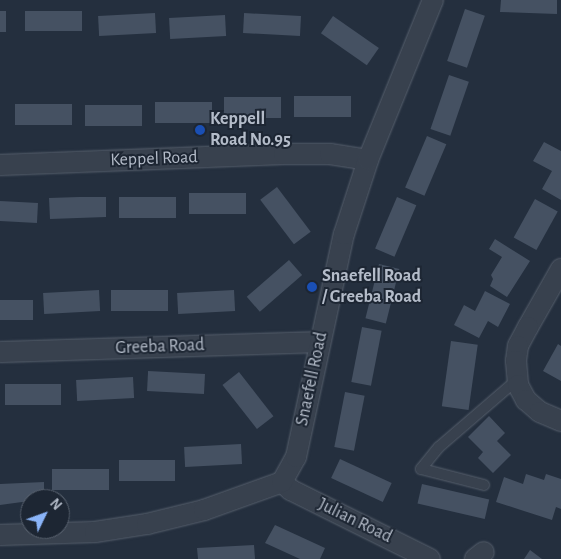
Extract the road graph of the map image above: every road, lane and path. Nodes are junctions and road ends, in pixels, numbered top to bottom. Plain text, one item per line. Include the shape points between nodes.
1 (433, 0) edge
2 (368, 160) junction
3 (0, 165) edge
4 (561, 269) edge
5 (320, 342) junction
6 (0, 352) edge
7 (518, 380) junction
8 (561, 421) edge
9 (282, 482) junction
10 (484, 485) dead end
11 (0, 535) edge
12 (430, 559) edge

1 - 2 street, Snaefell Road
2 - 3 street, Keppel Road via 330,154 284,154
2 - 5 street, Snaefell Road via 344,234
4 - 7 street via 518,346
5 - 6 street, Greeba Road
5 - 9 street, Snaefell Road via 296,457
7 - 8 street via 526,400 540,412
7 - 10 lane via 439,446 421,469
9 - 11 street via 204,510 147,524 95,532
9 - 12 street, Julian Road via 291,490

